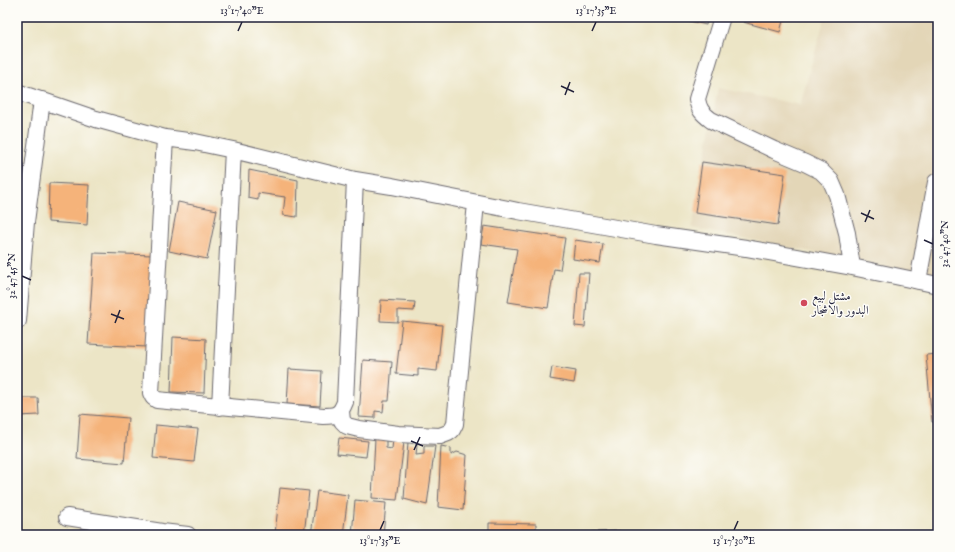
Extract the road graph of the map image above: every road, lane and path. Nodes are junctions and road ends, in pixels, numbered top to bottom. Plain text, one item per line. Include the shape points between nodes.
1 (722, 17) edge
2 (17, 92) edge
3 (42, 100) junction
4 (165, 138) junction
5 (232, 150) junction
6 (355, 180) junction
7 (938, 182) edge
8 (476, 202) junction
9 (852, 267) junction
10 (918, 281) junction
11 (938, 285) edge
12 (18, 321) dead end
13 (220, 407) junction
14 (341, 411) junction
15 (66, 517) dead end
16 (162, 533) edge
17 (188, 535) edge

1 - 9 street via 698,99 698,107 711,120 821,171 831,181 847,233
2 - 3 street
3 - 4 street via 96,119
3 - 12 street via 26,222
4 - 5 street
4 - 13 street via 151,393 157,400
5 - 6 street
5 - 13 street
6 - 8 street
6 - 14 street via 345,402
7 - 10 street
8 - 9 street
8 - 14 street via 455,424 452,430 440,436 359,430 347,426 342,421
9 - 10 street
10 - 11 street
13 - 14 street via 323,416 333,416
15 - 16 street
16 - 17 street

